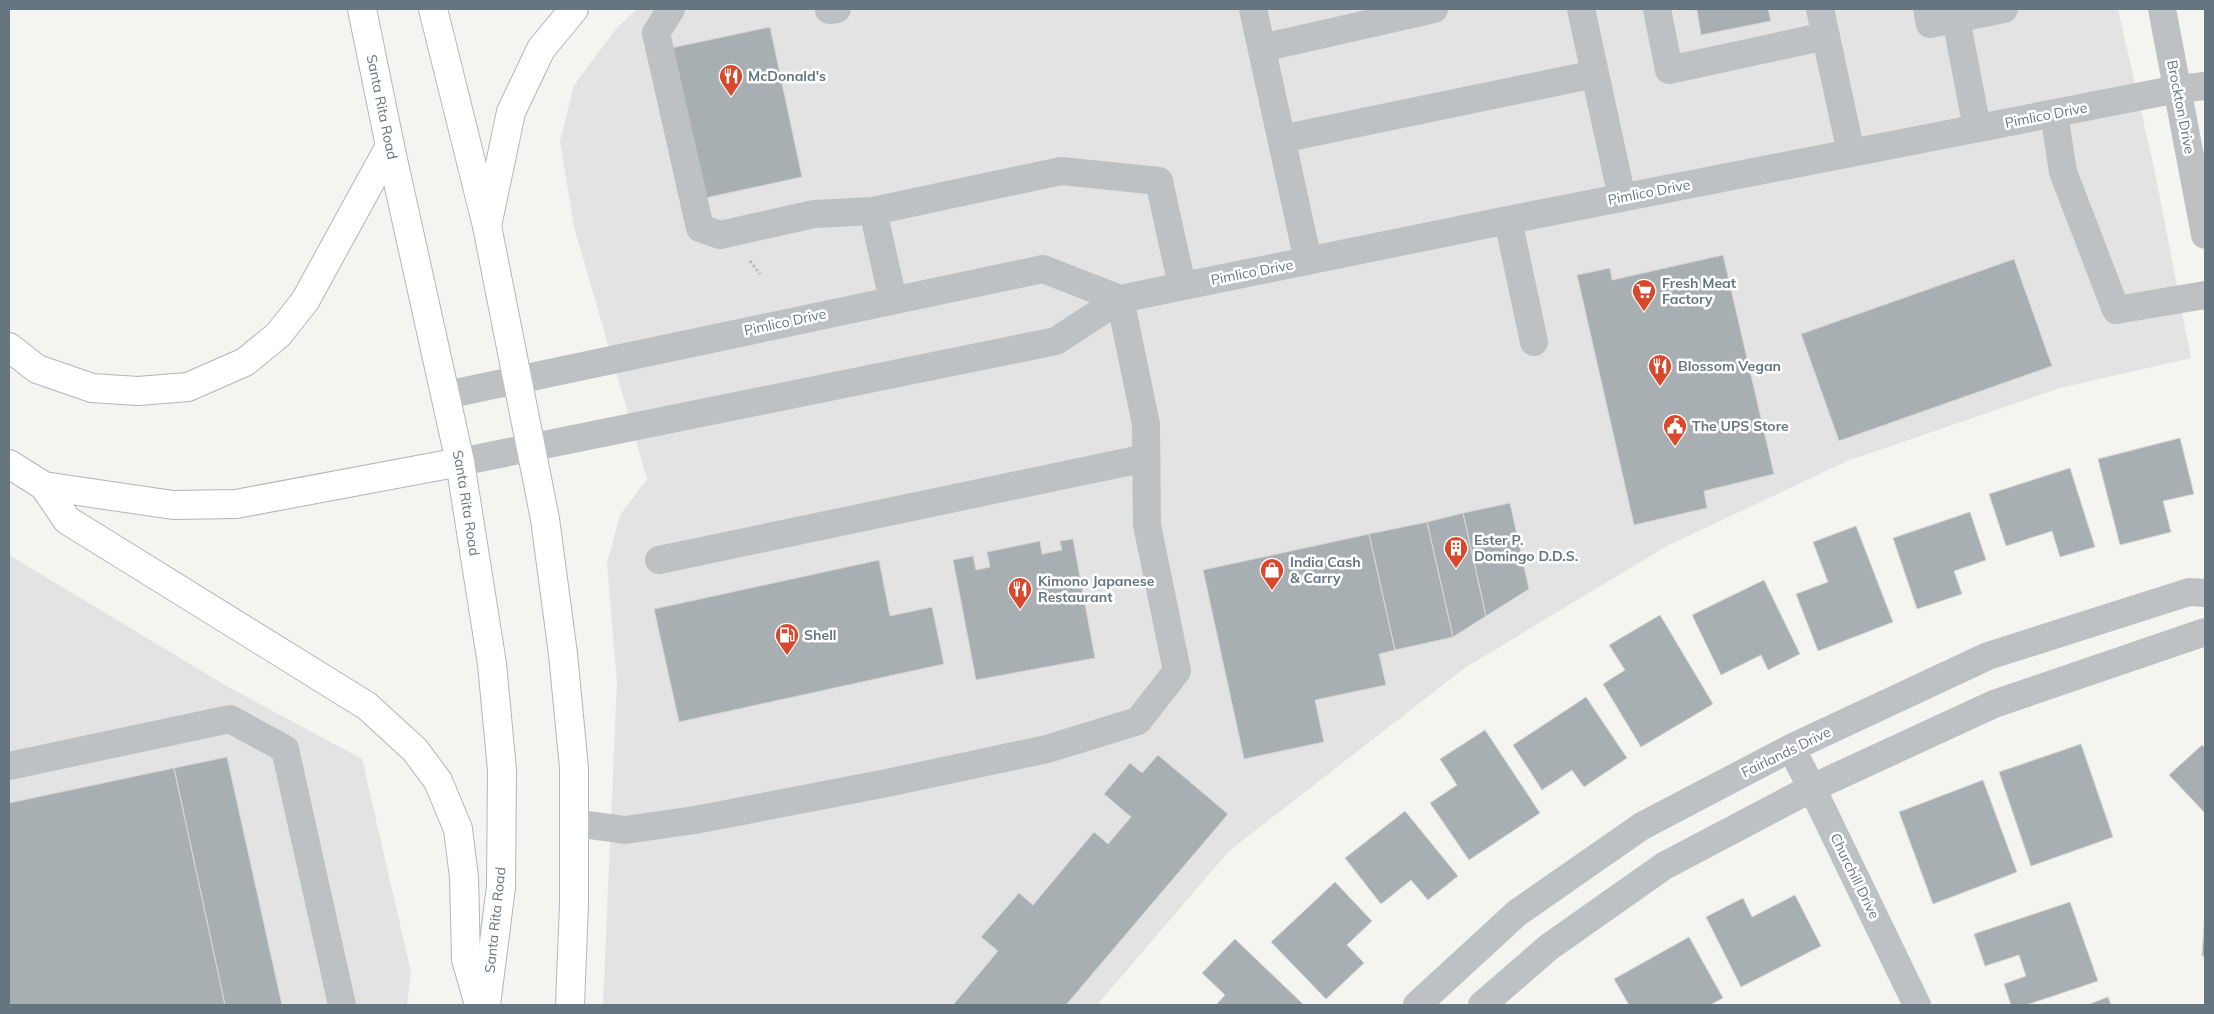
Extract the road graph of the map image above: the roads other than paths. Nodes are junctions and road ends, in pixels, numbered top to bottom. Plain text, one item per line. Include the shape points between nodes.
1 (362, 9) edge
2 (433, 9) edge
3 (574, 9) edge
4 (671, 9) edge
5 (1253, 9) edge
6 (1434, 9) edge
7 (1581, 9) edge
8 (1657, 9) edge
9 (1820, 9) edge
10 (1927, 9) edge
11 (2004, 9) edge
12 (2162, 9) edge
13 (1956, 19) junction
14 (1826, 36) junction
15 (1262, 48) junction
16 (1595, 74) junction
17 (2205, 86) edge
18 (2178, 89) junction
19 (2054, 113) junction
20 (1977, 128) junction
21 (1281, 139) junction
22 (390, 146) junction
23 (1851, 153) junction
24 (1622, 198) junction
25 (873, 211) junction
26 (1508, 220) junction
27 (487, 226) junction
28 (2205, 235) edge
29 (1308, 261) junction
30 (1182, 286) junction
31 (2205, 294) edge
32 (1120, 299) junction
33 (893, 300) junction
34 (1534, 342) dead end
35 (9, 347) edge
36 (518, 379) junction
37 (446, 395) junction
38 (531, 446) junction
39 (1146, 458) junction
40 (460, 462) junction
41 (9, 464) edge
42 (44, 486) junction
43 (659, 560) dead end
44 (2205, 593) edge
45 (2205, 632) edge
46 (1791, 748) junction
47 (9, 766) edge
48 (1812, 788) junction
49 (574, 824) junction
50 (342, 1005) edge
51 (480, 1005) edge
52 (486, 1005) edge
53 (570, 1005) edge
54 (1417, 1005) edge
55 (1482, 1005) edge
56 (1917, 1005) edge

1 - 22 main road, Santa Rita Road
2 - 27 main road
3 - 27 main road via 541,49 511,112
4 - 25 street via 656,33 700,228 720,235 814,214
5 - 15 street
6 - 15 street
7 - 16 street
8 - 14 street via 1669,70
9 - 14 street
10 - 13 street via 1930,24
11 - 13 street
12 - 18 street, Brockton Drive
13 - 20 street
14 - 23 street
15 - 21 street
16 - 21 street
16 - 24 street
17 - 18 street, Pimlico Drive
18 - 19 street, Pimlico Drive
18 - 28 street, Brockton Drive
19 - 20 street, Pimlico Drive
19 - 31 street via 2064,172 2116,310
20 - 23 street, Pimlico Drive
21 - 29 street
22 - 35 main road via 305,301 278,335 245,362 188,387 138,391 92,388 37,369
22 - 37 main road, Santa Rita Road
23 - 24 street, Pimlico Drive
24 - 26 street, Pimlico Drive
25 - 30 street via 1061,171 1159,181
25 - 33 street
26 - 29 street, Pimlico Drive
26 - 34 street
27 - 36 main road
29 - 30 street, Pimlico Drive
30 - 32 street, Pimlico Drive
32 - 33 street, Pimlico Drive via 1043,269
32 - 38 street, Pimlico Drive via 1056,341
32 - 39 street via 1146,424
33 - 36 street, Pimlico Drive
36 - 37 street, Pimlico Drive
36 - 38 main road
37 - 40 main road, Santa Rita Road
38 - 40 street, Pimlico Drive
38 - 49 main road via 563,654 574,768
39 - 43 street
39 - 49 street via 1148,525 1177,670 1138,721 1047,749 695,820 625,830
40 - 42 main road via 236,504 173,504
40 - 52 main road, Santa Rita Road via 492,664 502,770 501,887
41 - 42 main road
42 - 51 main road via 66,520 367,706 415,750 438,781 458,829 464,877 466,959
44 - 46 street, Fairlands Drive via 2189,592 1988,656
45 - 48 street via 1994,704
46 - 48 street, Churchill Drive
46 - 54 street, Fairlands Drive via 1642,826 1517,913
47 - 50 street via 230,718 285,748
48 - 55 street via 1664,866 1549,947
48 - 56 street, Churchill Drive
49 - 53 main road

